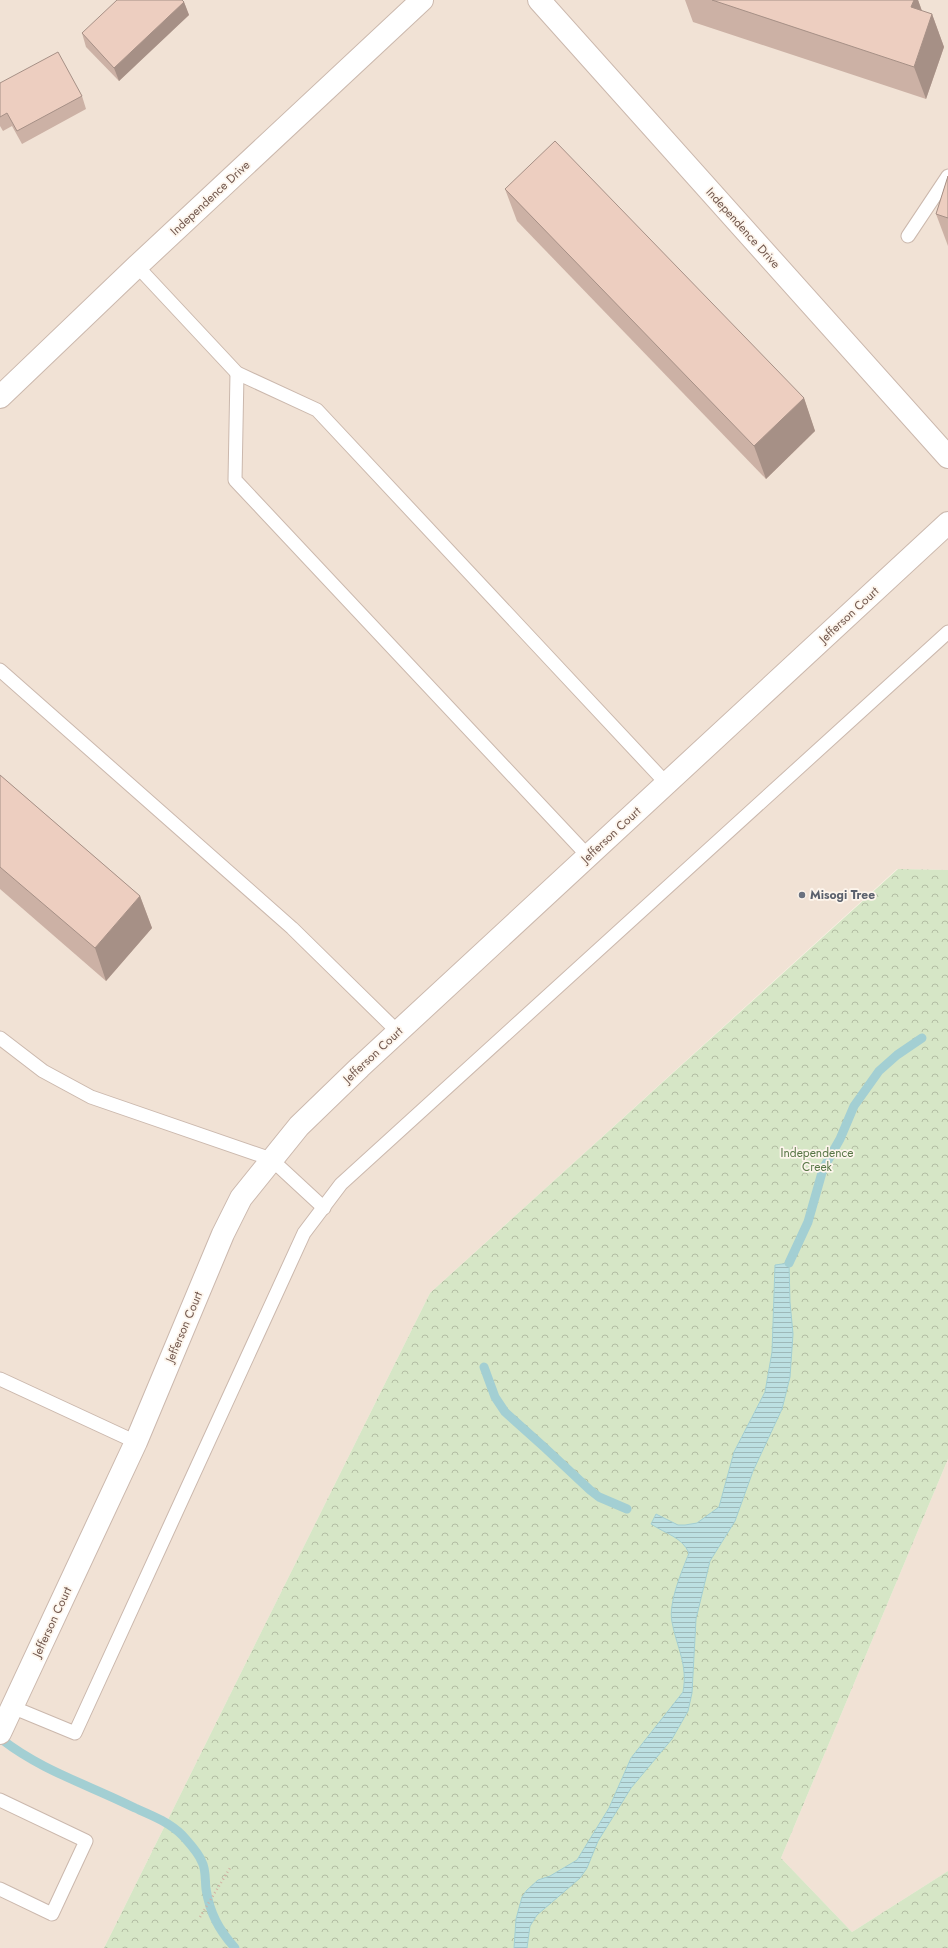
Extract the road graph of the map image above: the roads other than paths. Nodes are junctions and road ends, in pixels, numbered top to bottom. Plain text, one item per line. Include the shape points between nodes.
1 (422, 0) edge
2 (539, 0) edge
3 (948, 176) edge
4 (908, 236) dead end
5 (137, 266) junction
6 (237, 373) junction
7 (0, 397) edge
8 (948, 457) edge
9 (948, 523) edge
10 (948, 632) edge
11 (0, 670) edge
12 (666, 784) junction
13 (588, 856) junction
14 (398, 1032) junction
15 (0, 1038) edge
16 (270, 1159) junction
17 (324, 1208) junction
18 (0, 1379) edge
19 (136, 1442) junction
20 (12, 1706) junction
21 (0, 1733) edge
22 (0, 1800) edge
23 (0, 1889) edge

1 - 5 street, Independence Drive
2 - 8 street, Independence Drive
3 - 4 lane
5 - 6 lane
5 - 7 street, Independence Drive
6 - 12 lane via 317,410
6 - 13 lane via 235,480
9 - 12 street, Jefferson Court
10 - 17 lane via 341,1184
11 - 14 lane via 292,928
12 - 13 street, Jefferson Court
13 - 14 street, Jefferson Court
14 - 16 street, Jefferson Court via 299,1126
15 - 16 lane via 43,1071 91,1097
16 - 17 lane
16 - 19 street, Jefferson Court via 241,1198 223,1234
17 - 20 lane via 304,1233 75,1733
18 - 19 lane
19 - 20 street, Jefferson Court
20 - 21 street, Jefferson Court
22 - 23 lane via 86,1841 52,1914

